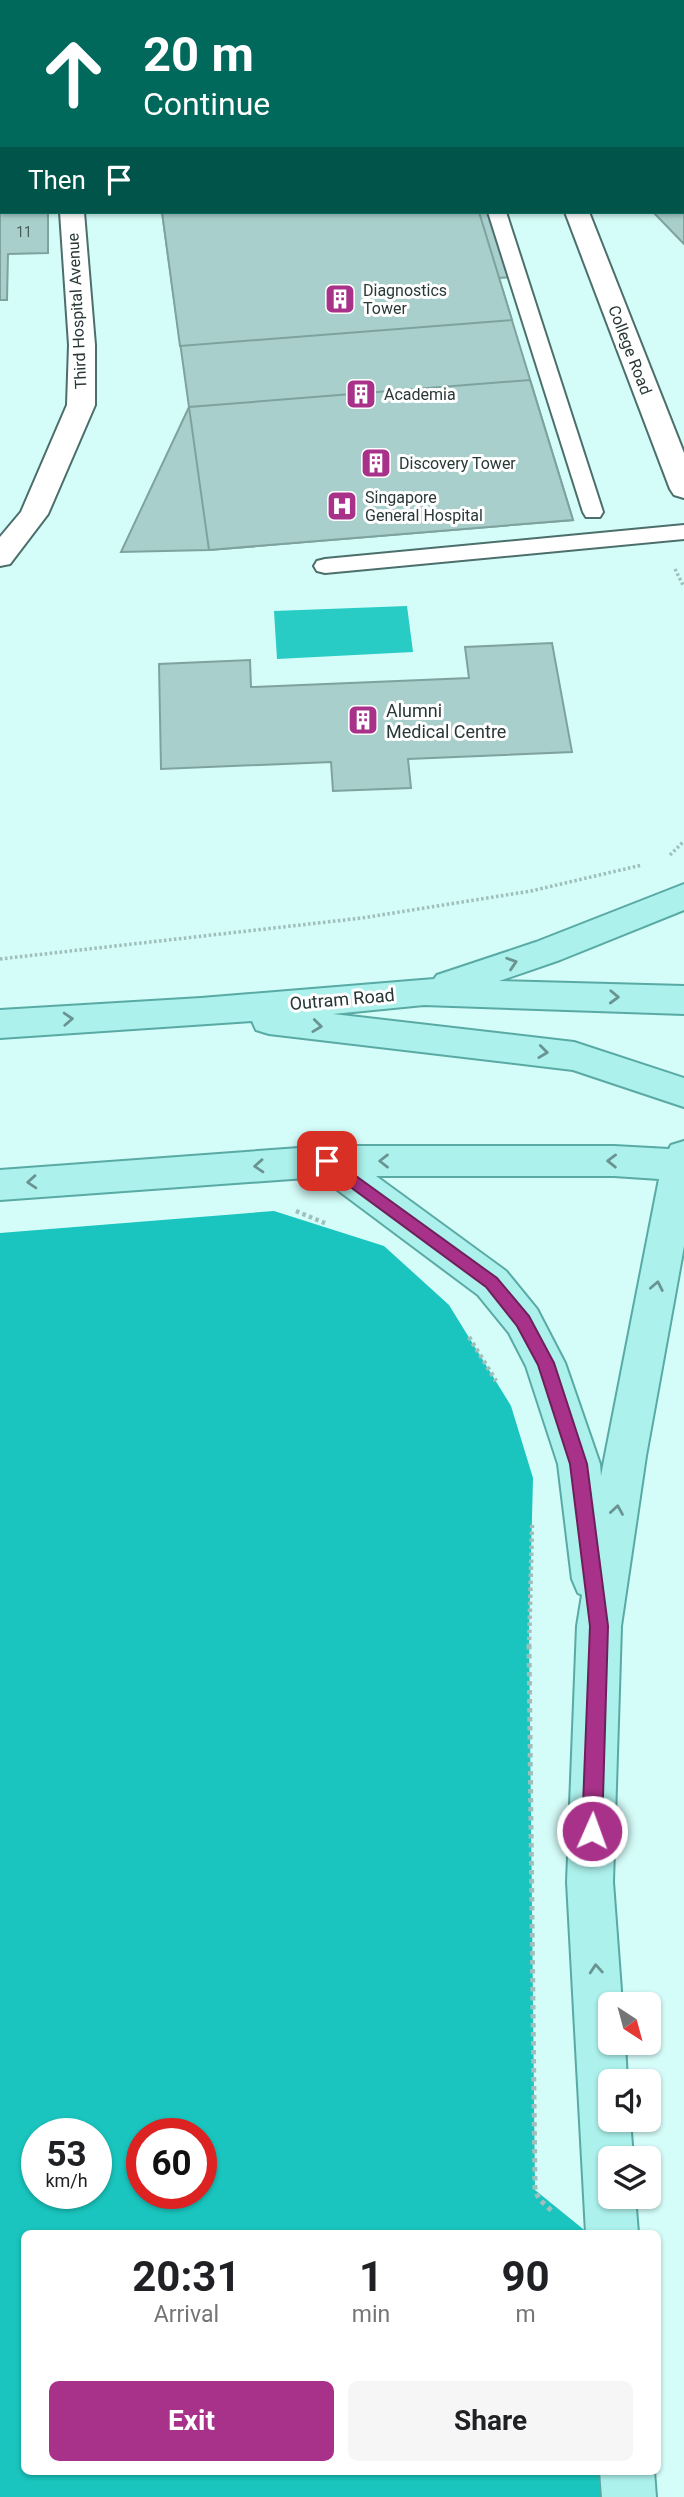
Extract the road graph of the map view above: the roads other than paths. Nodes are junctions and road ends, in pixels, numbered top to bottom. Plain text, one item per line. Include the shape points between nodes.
1 (72, 214) edge
2 (498, 214) edge
3 (579, 214) edge
4 (684, 489) edge
5 (593, 513) dead end
6 (684, 532) edge
7 (0, 557) edge
8 (325, 566) dead end
9 (684, 896) edge
10 (424, 992) junction
11 (684, 1000) edge
12 (201, 1012) junction
13 (0, 1024) edge
14 (684, 1093) edge
15 (327, 1161) junction
16 (683, 1162) edge
17 (0, 1185) edge
18 (599, 1626) junction
19 (612, 2230) edge
20 (627, 2475) edge
21 (629, 2497) edge

1 - 7 street, Third Hospital Avenue via 82,345 81,405 34,514
2 - 5 lane
3 - 4 street, College Road
6 - 8 lane
10 -> 9 main road via 548,951
10 -> 11 main road, Outram Road
10 - 12 main road, Outram Road
13 -> 12 main road, Outram Road
12 -> 14 main road via 574,1056
16 -> 15 main road
15 -> 17 main road
15 - 18 main road via 492,1283 523,1321 545,1363 579,1464
18 -> 16 main road via 625,1456
19 -> 18 main road via 590,1882
20 - 21 main road

